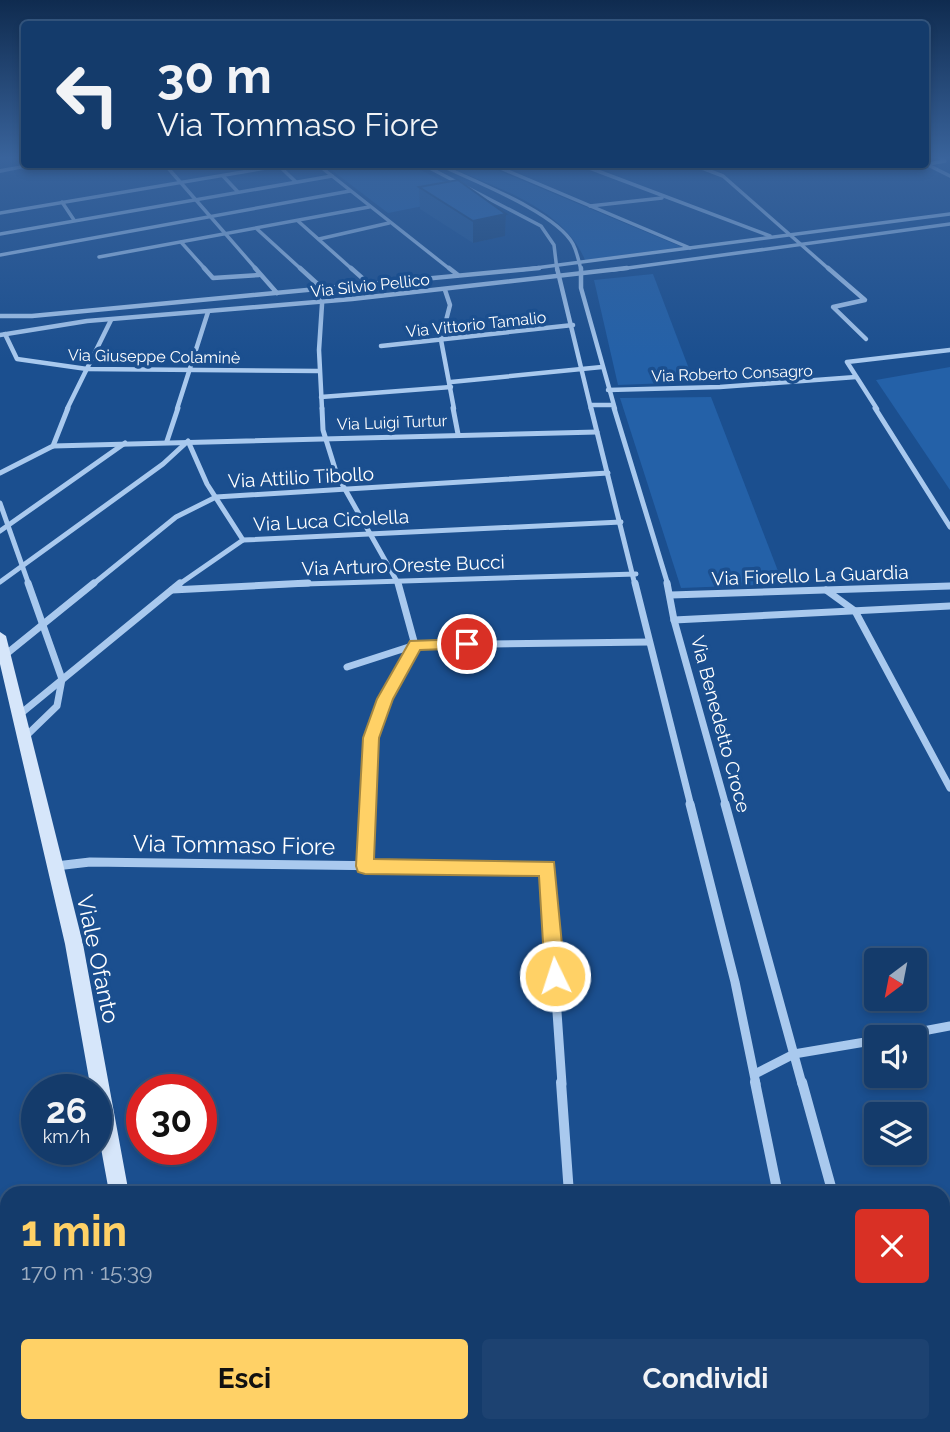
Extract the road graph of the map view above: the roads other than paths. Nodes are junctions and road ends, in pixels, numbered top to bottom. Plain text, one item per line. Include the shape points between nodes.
1 (47, 225) edge
2 (163, 225) edge
3 (218, 225) edge
4 (278, 225) edge
5 (302, 225) edge
6 (380, 225) edge
7 (390, 225) edge
8 (539, 225) edge
9 (556, 225) edge
10 (634, 225) edge
11 (738, 225) edge
12 (778, 225) edge
13 (871, 225) edge
14 (944, 225) edge
15 (257, 229) junction
16 (0, 233) edge
17 (225, 234) junction
18 (790, 236) junction
19 (771, 237) junction
20 (319, 239) junction
21 (181, 242) junction
22 (709, 246) junction
23 (803, 246) junction
24 (690, 248) junction
25 (0, 255) edge
26 (728, 255) junction
27 (99, 257) dead end
28 (579, 264) junction
29 (558, 266) junction
30 (583, 274) junction
31 (259, 275) junction
32 (459, 276) junction
33 (558, 276) junction
34 (369, 284) junction
35 (323, 289) junction
36 (445, 290) junction
37 (277, 293) junction
38 (323, 302) junction
39 (208, 312) junction
40 (0, 316) edge
41 (19, 316) junction
42 (111, 320) junction
43 (573, 326) junction
44 (14, 332) junction
45 (2, 335) edge
46 (866, 339) dead end
47 (441, 340) junction
48 (381, 346) dead end
49 (950, 350) edge
50 (602, 367) junction
51 (583, 368) junction
52 (87, 369) junction
53 (191, 369) junction
54 (319, 371) junction
55 (856, 377) junction
56 (451, 384) junction
57 (608, 390) junction
58 (321, 397) junction
59 (591, 405) junction
60 (613, 405) junction
61 (597, 432) junction
62 (458, 434) junction
63 (326, 439) junction
64 (188, 441) junction
65 (127, 442) junction
66 (167, 442) junction
67 (53, 446) junction
68 (0, 473) edge
69 (608, 473) junction
70 (346, 490) junction
71 (216, 497) junction
72 (0, 503) edge
73 (621, 522) junction
74 (8, 525) junction
75 (950, 527) edge
76 (0, 531) edge
77 (370, 534) junction
78 (243, 540) junction
79 (23, 568) junction
80 (636, 574) junction
81 (397, 579) junction
82 (0, 582) edge
83 (950, 586) edge
84 (172, 590) junction
85 (826, 590) junction
86 (671, 595) junction
87 (950, 606) edge
88 (855, 611) junction
89 (674, 620) junction
90 (42, 626) junction
91 (0, 636) edge
92 (649, 642) junction
93 (415, 645) junction
94 (5, 654) junction
95 (347, 667) dead end
96 (62, 679) junction
97 (18, 715) junction
98 (25, 737) junction
99 (950, 788) edge
100 (55, 866) junction
101 (365, 866) junction
102 (950, 1026) edge
103 (927, 1030) edge
104 (864, 1042) edge
105 (794, 1054) junction
106 (755, 1074) junction
107 (117, 1186) edge
108 (568, 1186) edge
109 (776, 1186) edge
110 (831, 1186) edge

1 - 16 street
2 - 25 street
3 - 17 street
4 - 15 street
5 - 20 street, Via Silvio Pellico
6 - 20 street
7 - 32 street
8 - 29 street via 554,244
9 - 28 street, Via Benedetto Croce via 572,242
10 - 24 street
11 - 19 street
12 - 18 street
13 - 18 street, Via Silvio Pellico
14 - 23 street, Via Silvio Pellico
15 - 17 street
15 - 35 street
17 - 21 street
17 - 31 street
18 - 19 street, Via Silvio Pellico
18 - 23 street
19 - 22 street, Via Silvio Pellico
20 - 34 street, Via Silvio Pellico
21 - 27 street
21 - 31 street via 214,278
22 - 24 street, Via Silvio Pellico
22 - 26 street
23 - 26 street, Via Silvio Pellico
23 - 46 street via 865,300 832,307
24 - 28 street, Via Silvio Pellico
26 - 30 street, Via Silvio Pellico
28 - 29 street, Via Silvio Pellico
28 - 30 street, Via Benedetto Croce
29 - 32 street, Via Silvio Pellico
29 - 33 street
30 - 33 street, Via Silvio Pellico
30 - 50 street, Via Benedetto Croce via 581,288
31 - 37 street
32 - 34 street, Via Silvio Pellico
33 - 36 street, Via Silvio Pellico
33 - 43 street
34 - 35 street, Via Silvio Pellico
35 - 37 street, Via Silvio Pellico
35 - 38 street
36 - 38 street, Via Silvio Pellico
36 - 47 street via 450,305
37 - 41 street, Via Silvio Pellico
38 - 39 street, Via Silvio Pellico
38 - 54 street
39 - 42 street, Via Silvio Pellico
39 - 53 street
40 - 41 street, Via Silvio Pellico
41 - 44 street via 21,327
42 - 44 street, Via Silvio Pellico
42 - 52 street
43 - 47 street, Via Vittorio Tamalio
43 - 51 street
44 - 45 street, Via Silvio Pellico
45 - 52 street, Via Giuseppe Colaminè via 17,359
47 - 48 street, Via Vittorio Tamalio
47 - 56 street
49 - 55 street via 847,362
50 - 51 street
50 - 57 street, Via Benedetto Croce
51 - 56 street
51 - 59 street
52 - 53 street, Via Giuseppe Colaminè
52 - 67 street
53 - 54 street, Via Giuseppe Colaminè
53 - 66 street
54 - 58 street
55 - 57 street, Via Roberto Consagro
55 - 75 street
56 - 58 street
56 - 62 street
57 - 60 street, Via Benedetto Croce
58 - 63 street
59 - 60 street
59 - 61 street
60 - 86 street, Via Benedetto Croce
61 - 62 street, Via Luigi Turtur
61 - 69 street
62 - 63 street, Via Luigi Turtur
63 - 64 street, Via Luigi Turtur
63 - 70 street
64 - 66 street, Via Luigi Turtur
64 - 71 street
64 - 79 street
65 - 66 street, Via Luigi Turtur
65 - 67 street, Via Luigi Turtur
65 - 74 street
67 - 68 street
69 - 70 street, Via Attilio Tibollo
69 - 73 street
70 - 71 street, Via Attilio Tibollo
70 - 77 street
71 - 78 street
71 - 90 street, Via Attilio Tibollo via 176,517
72 - 74 street
73 - 77 street, Via Luca Cicolella
73 - 80 street
74 - 76 street
74 - 79 street
77 - 78 street, Via Luca Cicolella
77 - 81 street
78 - 84 street, Via Luca Cicolella
79 - 82 street
79 - 90 street
80 - 81 street, Via Arturo Oreste Bucci
80 - 92 street
81 - 84 street, Via Arturo Oreste Bucci
81 - 93 street
83 - 85 street, Via Fiorello La Guardia
84 - 96 street, Via Luca Cicolella
85 - 86 street, Via Fiorello La Guardia
85 - 88 street
86 - 89 street, Via Benedetto Croce
87 - 88 street, Via Fiorello La Guardia
88 - 89 street, Via Fiorello La Guardia
88 - 99 street
89 - 105 street, Via Benedetto Croce
90 - 94 street, Via Attilio Tibollo
90 - 96 street
91 - 94 main road, Viale Ofanto
92 - 93 street
92 - 106 street
93 - 95 street
93 - 101 street via 385,699 371,738
94 - 97 main road, Viale Ofanto
96 - 97 street, Via Luca Cicolella
96 - 98 street via 62,699 53,714
97 - 98 main road, Viale Ofanto
98 - 100 main road, Viale Ofanto
100 - 101 street, Via Tommaso Fiore via 90,862
100 - 107 main road, Viale Ofanto via 74,944
101 - 108 street, Via Tommaso Fiore via 547,868
102 - 103 street
104 - 105 street
105 - 106 street
105 - 110 street, Via Benedetto Croce
106 - 109 street

